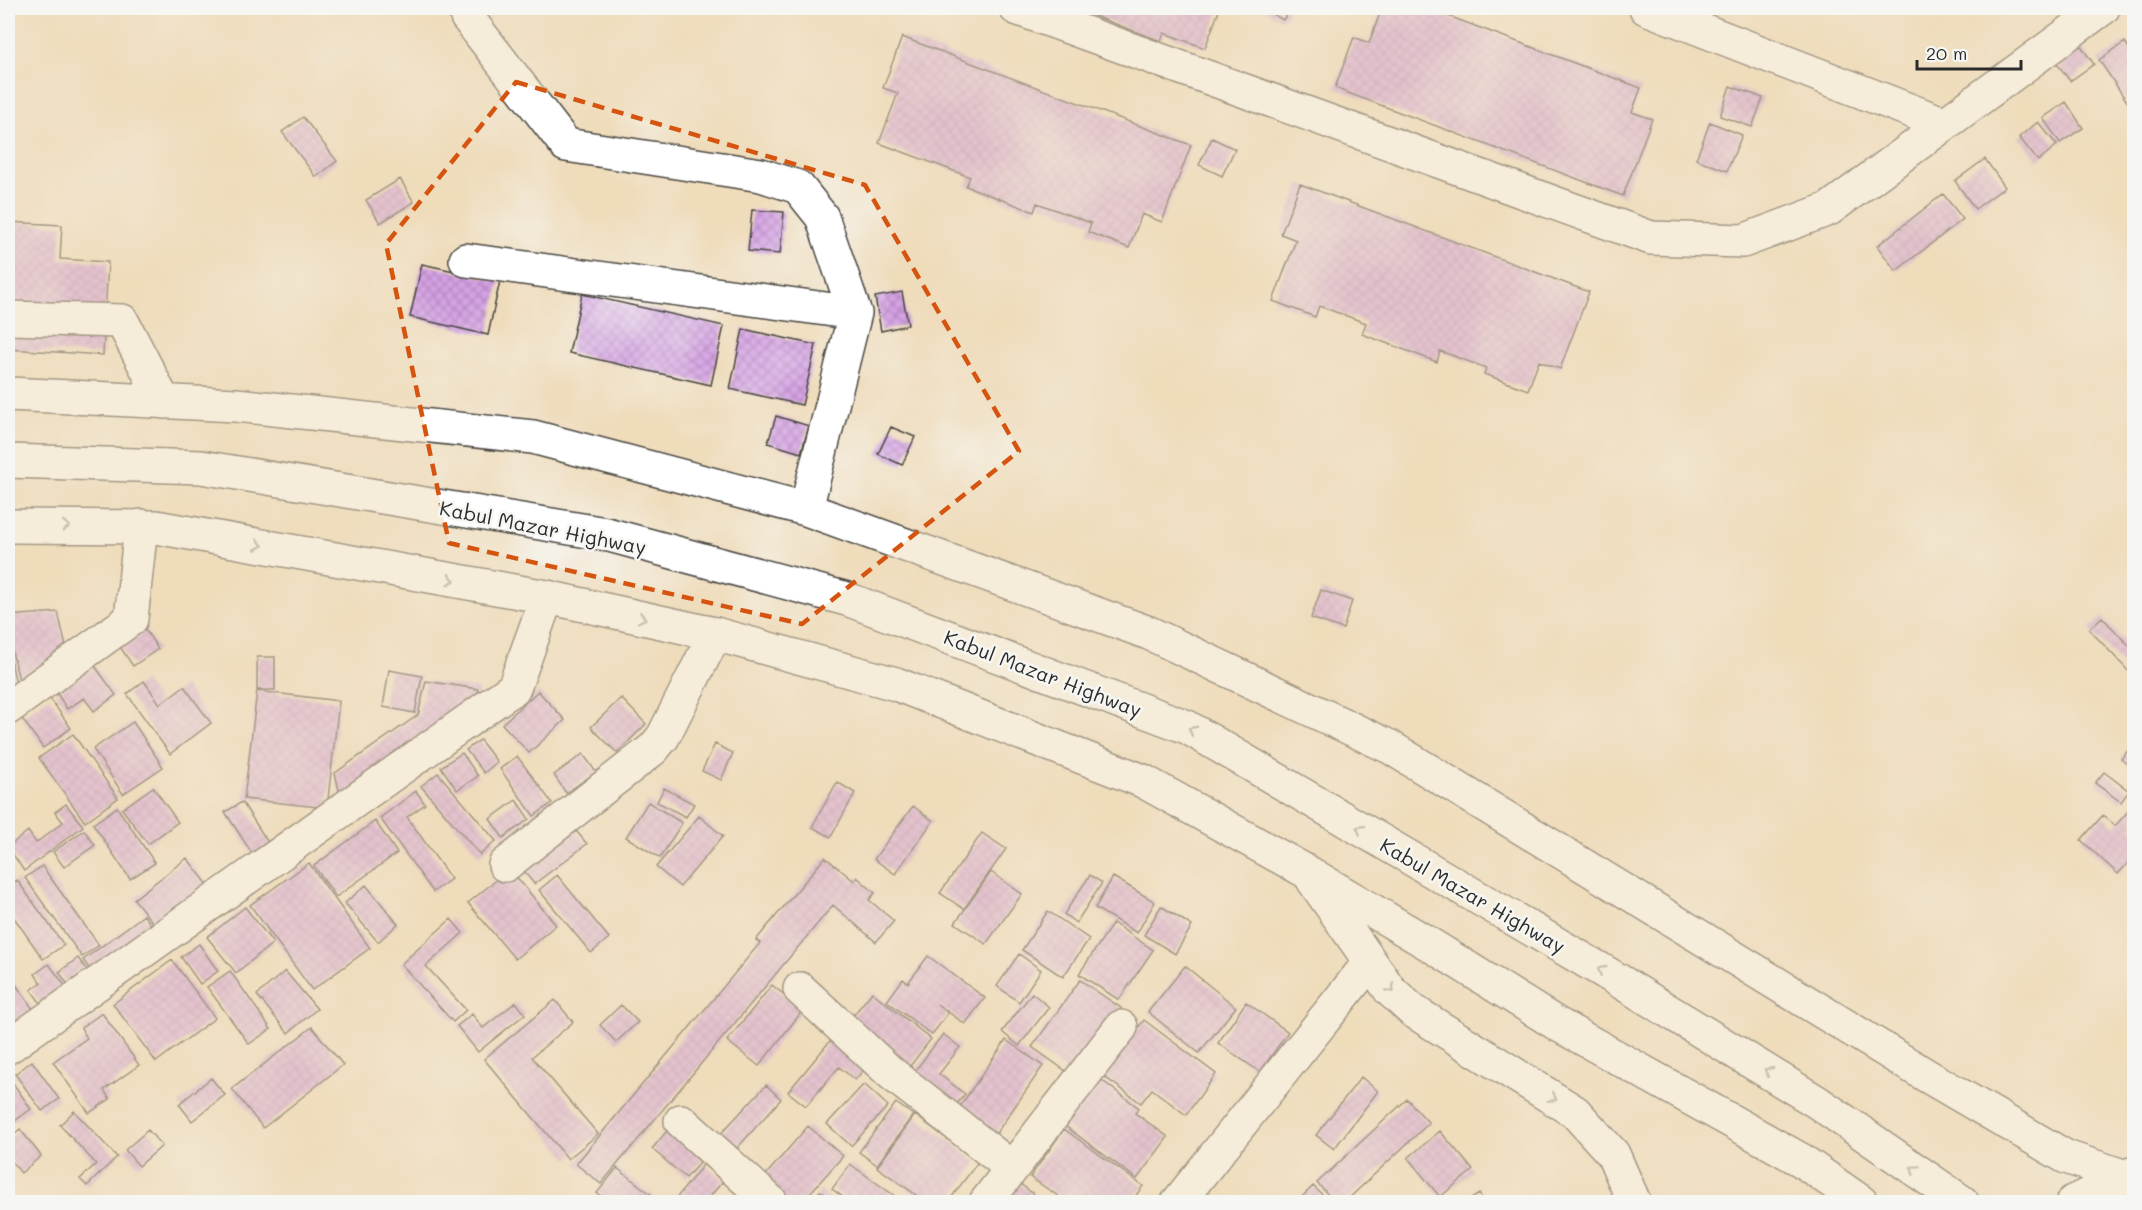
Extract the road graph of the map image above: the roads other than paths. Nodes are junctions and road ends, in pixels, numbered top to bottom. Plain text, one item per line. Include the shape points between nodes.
1 (467, 8) edge
2 (1016, 8) edge
3 (1646, 8) edge
4 (2103, 8) edge
5 (1945, 124) junction
6 (466, 260) dead end
7 (855, 313) junction
8 (8, 318) edge
9 (8, 394) edge
10 (164, 402) junction
11 (8, 461) edge
12 (806, 509) junction
13 (8, 526) edge
14 (141, 526) junction
15 (547, 597) junction
16 (715, 634) junction
17 (8, 708) edge
18 (505, 865) dead end
19 (1309, 873) junction
20 (1370, 962) junction
21 (800, 989) dead end
22 (1121, 1027) dead end
23 (8, 1047) edge
24 (681, 1121) dead end
25 (1012, 1168) junction
26 (2130, 1175) edge
27 (771, 1203) edge
28 (986, 1203) edge
29 (1178, 1203) edge
30 (1634, 1203) edge
31 (1861, 1203) edge
32 (1962, 1203) edge
33 (2073, 1203) edge

1 - 7 main road via 467,17 566,145 761,176 798,187 822,217
2 - 5 main road via 1651,238 1743,241 1828,209
3 - 5 main road
4 - 5 main road
6 - 7 main road
7 - 12 main road
8 - 10 main road via 122,321
9 - 10 main road
10 - 12 main road via 236,405 533,437
32 -> 11 main road, Kabul Mazar Highway via 1818,1102 1187,727 847,599 606,534 201,467
12 - 26 main road via 1149,633 1390,747 2066,1157
13 -> 14 main road
14 -> 15 main road
14 - 17 main road via 131,619
15 -> 16 main road
15 - 23 main road via 514,688
16 - 18 main road via 663,737 653,749
16 - 19 main road via 896,684 1143,782
19 - 20 main road
19 - 31 main road via 1557,1024 1801,1160
20 - 29 main road
20 -> 30 main road via 1390,990 1413,1011 1575,1112 1612,1154
21 - 25 main road via 891,1073
22 - 25 main road
24 - 27 main road
25 - 28 main road
26 - 33 main road

